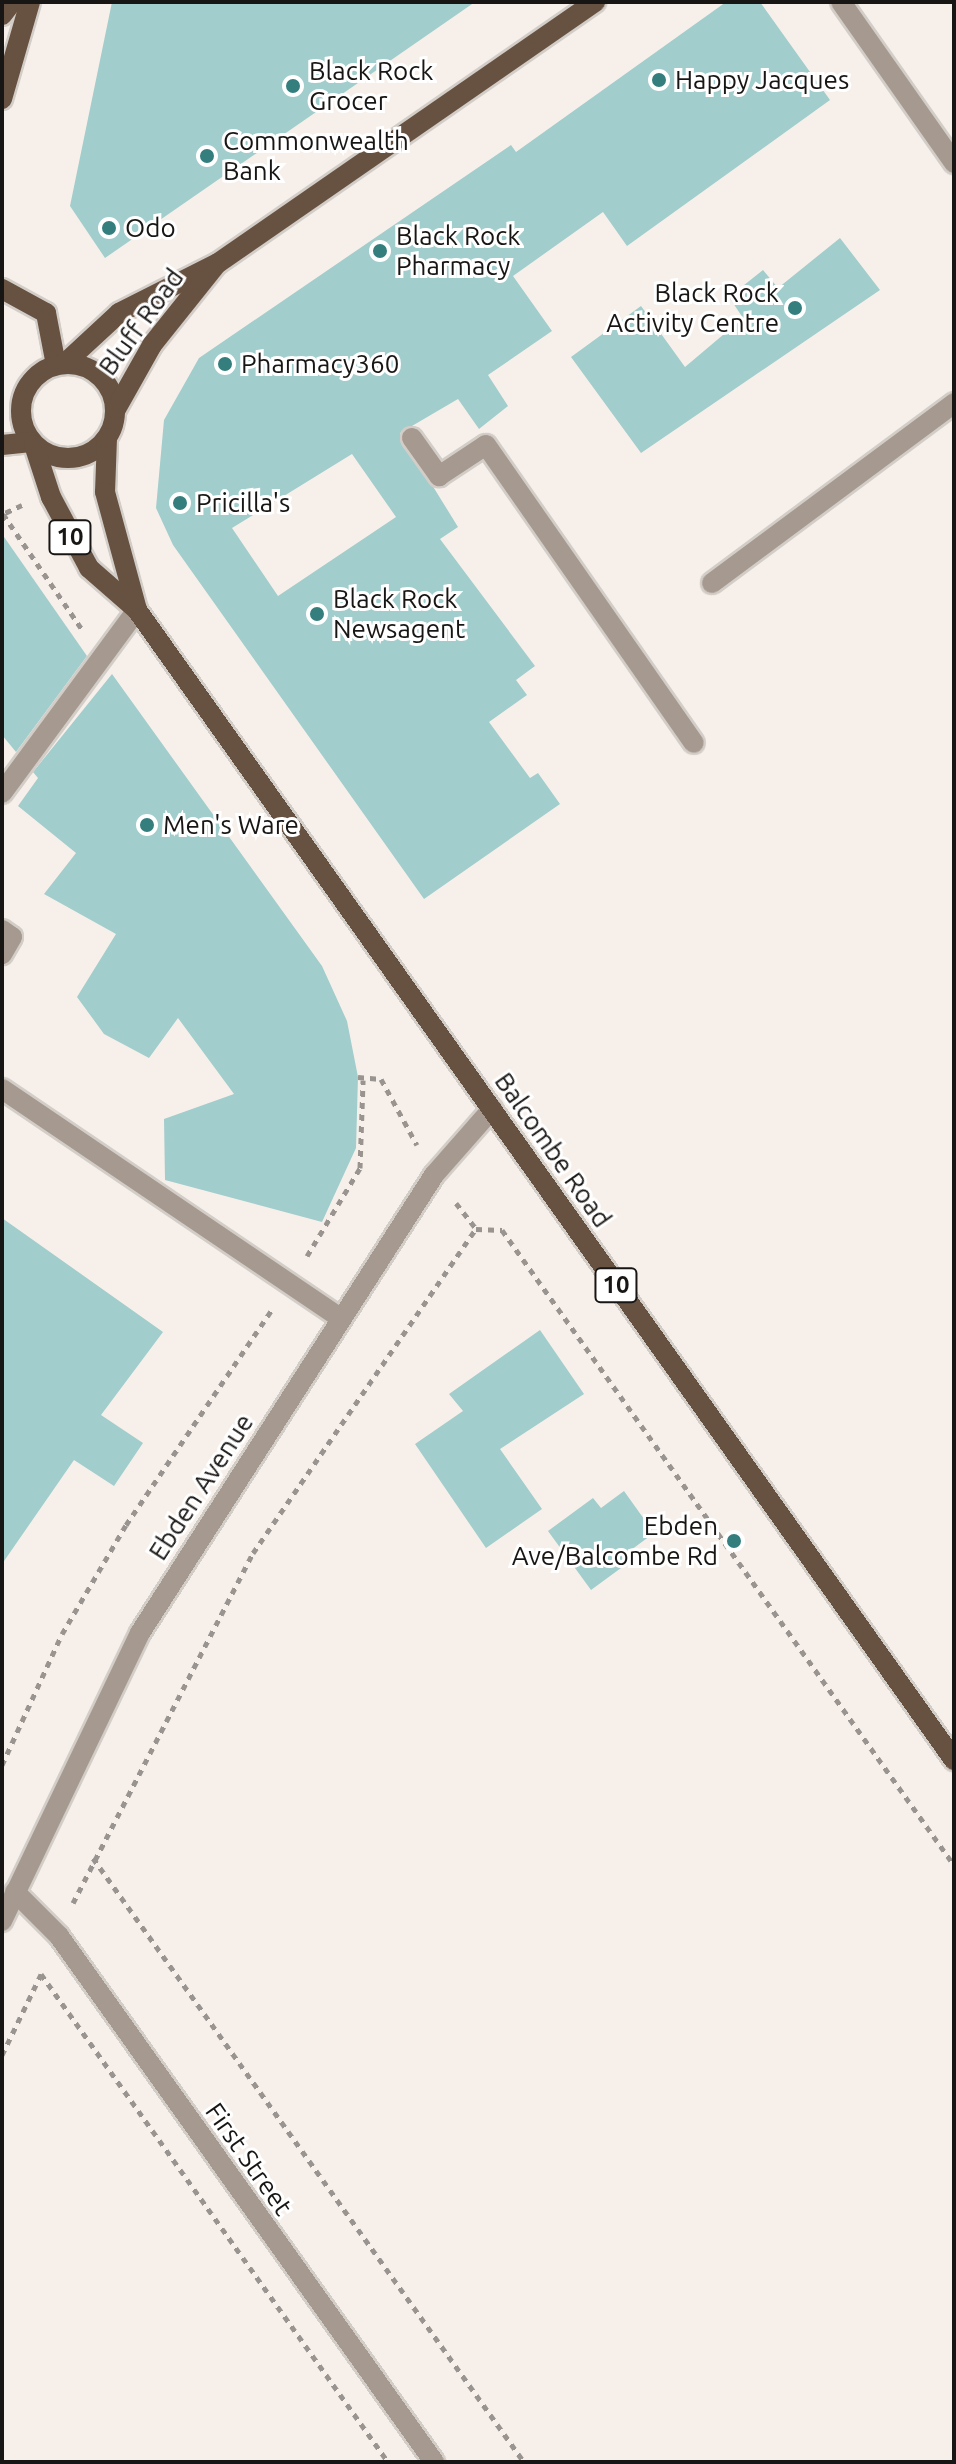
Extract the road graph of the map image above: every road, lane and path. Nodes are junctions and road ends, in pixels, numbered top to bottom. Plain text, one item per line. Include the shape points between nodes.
1 (12, 2) edge
2 (30, 2) edge
3 (595, 2) edge
4 (841, 2) edge
5 (2, 15) edge
6 (2, 99) edge
7 (954, 163) edge
8 (218, 263) junction
9 (2, 289) edge
10 (60, 364) junction
11 (954, 403) edge
12 (115, 415) junction
13 (107, 438) junction
14 (412, 438) dead end
15 (33, 443) junction
16 (2, 445) edge
17 (712, 583) dead end
18 (137, 610) junction
19 (694, 743) dead end
20 (2, 793) edge
21 (2, 930) edge
22 (2, 954) edge
23 (2, 1089) edge
24 (492, 1109) junction
25 (434, 1175) junction
26 (476, 1229) junction
27 (290, 1283) junction
28 (339, 1317) junction
29 (954, 1760) edge
30 (2, 1765) edge
31 (93, 1857) junction
32 (954, 1865) edge
33 (15, 1892) junction
34 (2, 1921) edge
35 (59, 1936) junction
36 (41, 1974) junction
37 (2, 2055) edge
38 (388, 2462) edge
39 (434, 2462) edge
40 (524, 2462) edge

1 - 5 main road
2 - 6 main road
3 - 8 main road, Bluff Road
4 - 7 street
8 - 10 main road, Bluff Road via 135,302
8 - 12 main road, Bluff Road via 152,345
9 - 10 main road via 46,313
10 - 12 main road via 100,377
10 - 15 main road, Balcombe Road / 10 via 35,377 23,396
11 - 17 street
12 - 13 main road, Balcombe Road / 10
13 - 15 main road via 71,459
13 - 18 main road, Balcombe Road / 10 via 105,492
14 - 19 street via 439,476 486,445
15 - 16 main road
15 - 18 main road, Balcombe Road / 10 via 51,497 89,568
18 - 20 street
18 - 24 main road, Balcombe Road / 10
21 - 22 street via 12,937
23 - 27 street
24 - 25 street, Ebden Avenue
24 - 29 main road, Balcombe Road / 10
25 - 26 path
25 - 27 path via 381,1079 360,1079 360,1168
25 - 28 street, Ebden Avenue
26 - 31 path via 253,1553
26 - 32 path via 502,1230
27 - 28 street
27 - 30 path via 126,1525 62,1634
28 - 33 street, Ebden Avenue via 140,1633
31 - 35 path
31 - 40 path
33 - 34 street, Ebden Avenue
33 - 35 street, First Street
35 - 36 path
35 - 39 street, First Street
36 - 37 path
36 - 38 path

